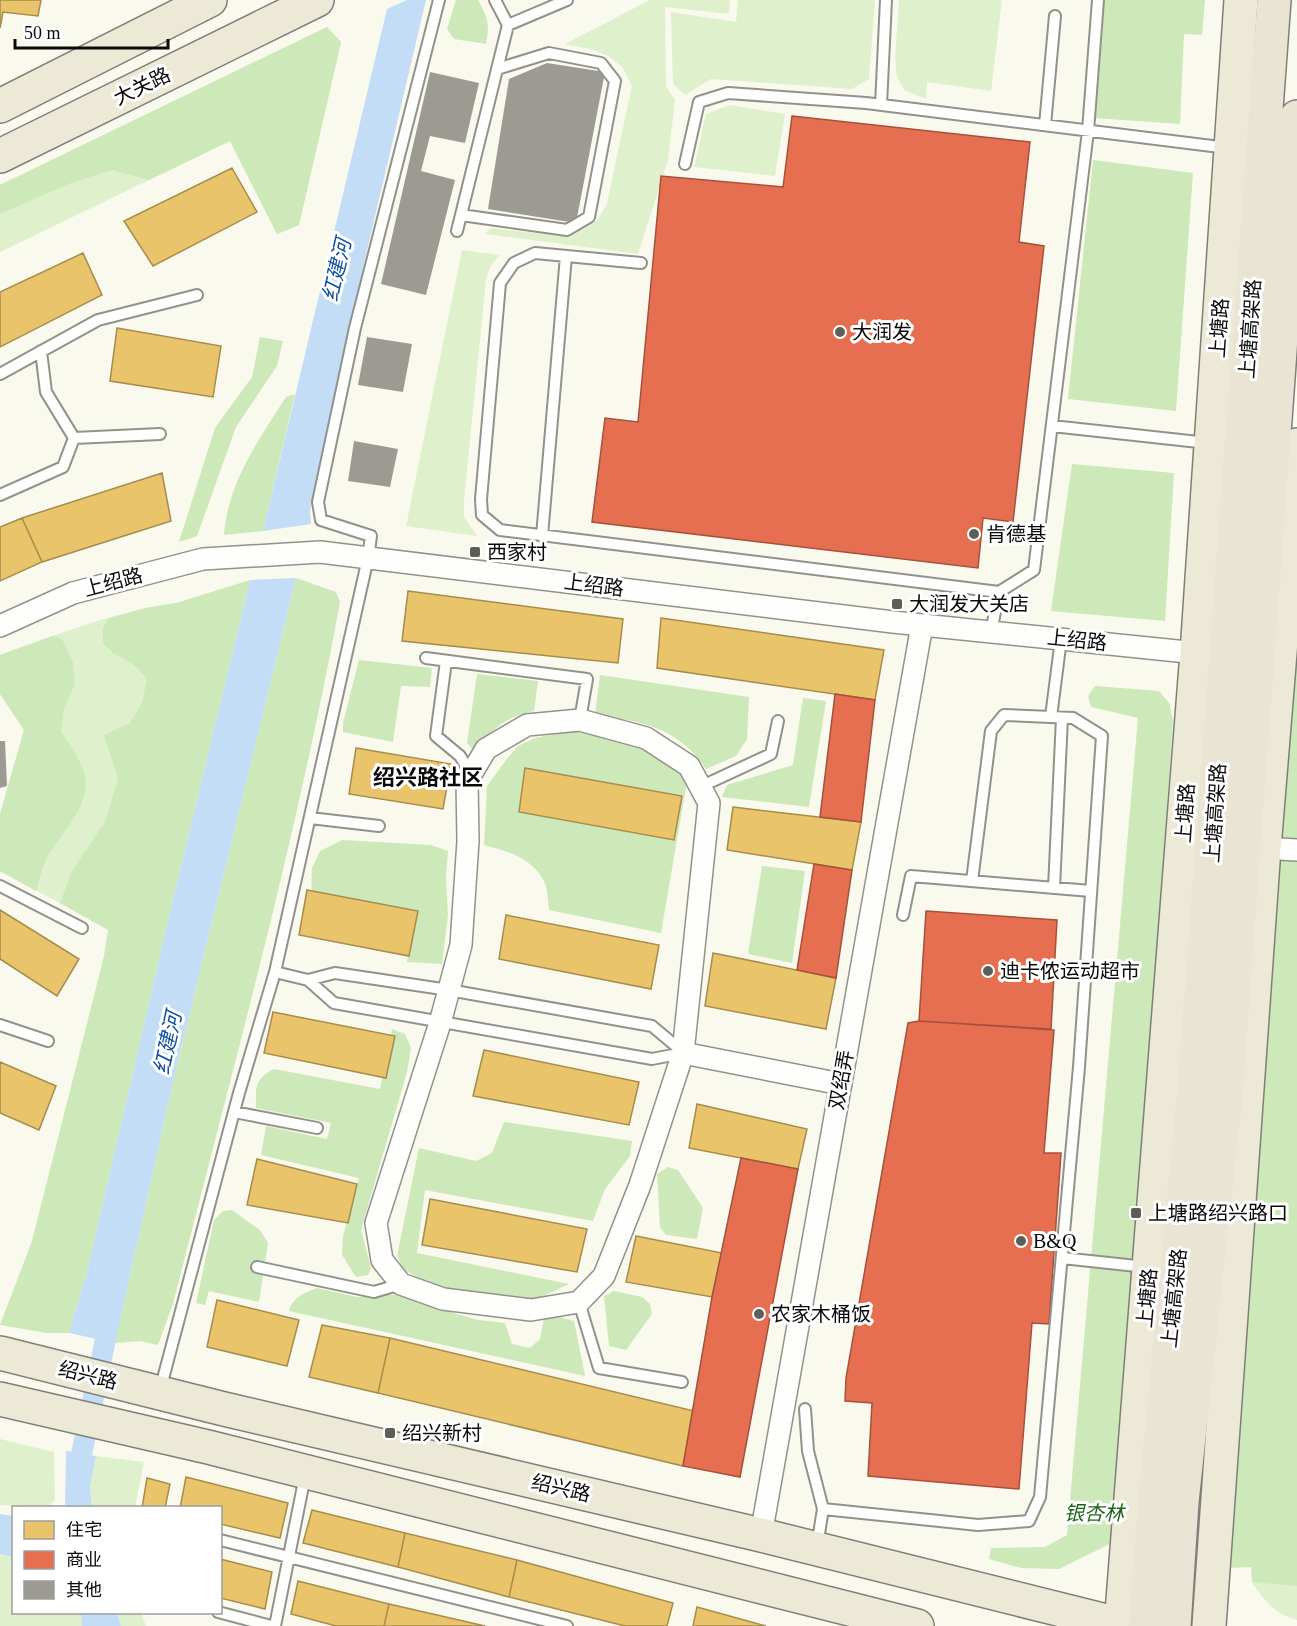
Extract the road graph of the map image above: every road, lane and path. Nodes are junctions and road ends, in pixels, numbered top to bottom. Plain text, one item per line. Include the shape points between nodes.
1 (210, 0) edge
2 (316, 0) edge
3 (438, 0) edge
4 (495, 0) edge
5 (567, 0) edge
6 (886, 0) edge
7 (1098, 0) edge
8 (1241, 0) edge
9 (1274, 0) edge
10 (1055, 16) dead end
11 (508, 25) junction
12 (497, 69) junction
13 (881, 105) junction
14 (0, 106) edge
15 (1297, 117) edge
16 (1045, 125) junction
17 (1088, 131) junction
18 (1231, 149) junction
19 (0, 156) edge
20 (685, 164) dead end
21 (461, 215) junction
22 (457, 231) dead end
23 (566, 256) junction
24 (641, 262) dead end
25 (197, 295) dead end
26 (41, 351) junction
27 (0, 374) edge
28 (1052, 426) junction
29 (160, 434) dead end
30 (74, 438) junction
31 (1211, 444) junction
32 (1297, 445) edge
33 (0, 495) edge
34 (542, 536) junction
35 (368, 558) junction
36 (999, 592) junction
37 (1290, 621) edge
38 (922, 625) junction
39 (0, 626) edge
40 (991, 632) junction
41 (1061, 639) junction
42 (1197, 653) junction
43 (426, 658) dead end
44 (446, 661) junction
45 (1056, 717) junction
46 (580, 720) junction
47 (778, 721) dead end
48 (471, 774) junction
49 (700, 787) junction
50 (310, 818) junction
51 (379, 826) dead end
52 (1264, 848) junction
53 (1297, 850) edge
54 (972, 881) junction
55 (0, 886) edge
56 (1054, 888) junction
57 (1091, 891) junction
58 (903, 915) dead end
59 (82, 928) dead end
60 (275, 972) junction
61 (308, 980) junction
62 (449, 990) junction
63 (440, 1023) junction
64 (0, 1025) edge
65 (48, 1041) dead end
66 (683, 1053) junction
67 (841, 1084) junction
68 (234, 1112) junction
69 (317, 1128) dead end
70 (1062, 1258) junction
71 (257, 1267) dead end
72 (1149, 1267) junction
73 (401, 1284) junction
74 (579, 1302) junction
75 (0, 1353) edge
76 (682, 1382) dead end
77 (159, 1393) junction
78 (0, 1399) edge
79 (805, 1409) dead end
80 (306, 1472) junction
81 (823, 1509) junction
82 (761, 1535) junction
83 (222, 1541) edge
84 (816, 1549) junction
85 (290, 1558) junction
86 (222, 1613) edge
87 (273, 1626) edge
88 (567, 1626) edge
89 (916, 1626) edge
90 (1128, 1626) edge
91 (1174, 1626) edge
92 (1209, 1626) edge

1 - 14 main road
2 - 19 main road, 大关路
3 - 35 lane via 355,328 318,502 321,520 371,536
4 - 11 lane
5 - 11 lane
6 - 13 lane
7 - 17 lane
8 - 18 main road, 上塘路
9 - 90 highway, 上塘高架路 via 1194,1090 1156,1487
10 - 16 lane
11 - 12 lane
12 - 21 lane
12 - 21 lane via 549,53 601,63 615,81 589,217 567,230
13 - 16 lane
13 - 20 lane via 728,93 699,102
15 - 91 highway, 上塘高架路 via 1226,1093 1182,1502
16 - 17 lane
17 - 18 lane
17 - 28 lane
18 - 31 main road, 上塘路
21 - 22 lane
23 - 24 lane
23 - 34 lane
23 - 34 lane via 535,253 514,263 500,283 481,499 482,515 500,530
25 - 26 lane via 98,320
26 - 27 lane
26 - 30 lane via 46,392
28 - 31 lane
28 - 36 lane via 1034,570
29 - 30 lane
30 - 33 lane via 63,467
31 - 42 main road, 上塘路
32 - 37 main road
34 - 36 lane
35 - 38 street, 上绍路
35 - 39 street, 上绍路 via 320,552 203,559 73,593
35 - 50 lane
36 - 40 lane
37 - 52 main road
38 - 40 street, 上绍路
38 - 67 street, 双绍弄
40 - 41 street, 上绍路
41 - 42 street, 上绍路
41 - 45 lane
42 - 72 main road, 上塘路
43 - 44 lane
44 - 46 lane via 587,679
44 - 48 lane via 436,736 460,756
45 - 54 lane via 1004,715 991,731
45 - 56 lane
45 - 57 lane via 1072,718 1102,736
46 - 48 street via 527,725 486,750
46 - 49 street via 646,738 689,766
47 - 49 lane via 771,754
48 - 62 street via 467,781 468,840 461,945
49 - 66 street via 709,803
50 - 51 lane
50 - 60 lane
52 - 53 street
52 - 92 main road
54 - 56 lane
54 - 58 lane via 911,876
55 - 59 lane
56 - 57 lane
57 - 70 lane
60 - 61 lane
60 - 68 lane
61 - 62 lane via 335,973
61 - 63 lane via 334,1003
62 - 63 street
62 - 66 lane via 652,1026
63 - 66 lane via 652,1059
63 - 73 street via 376,1223 382,1260
64 - 65 lane
66 - 67 street
66 - 74 street via 640,1185 604,1276
67 - 82 street, 双绍弄
68 - 69 lane
68 - 77 lane
70 - 72 lane
70 - 81 lane via 1040,1497 1029,1521 978,1525
71 - 73 lane via 374,1292
72 - 90 main road, 上塘路
73 - 74 street via 443,1299 531,1310
74 - 76 lane via 599,1368
75 - 77 main road, 绍兴路
77 - 82 main road, 绍兴路
78 - 80 main road
79 - 81 lane via 808,1450
80 - 85 lane
80 - 89 main road
81 - 84 lane
82 - 84 main road, 绍兴路
83 - 85 lane
84 - 90 main road, 绍兴路
85 - 87 lane
85 - 88 lane
86 - 87 lane

